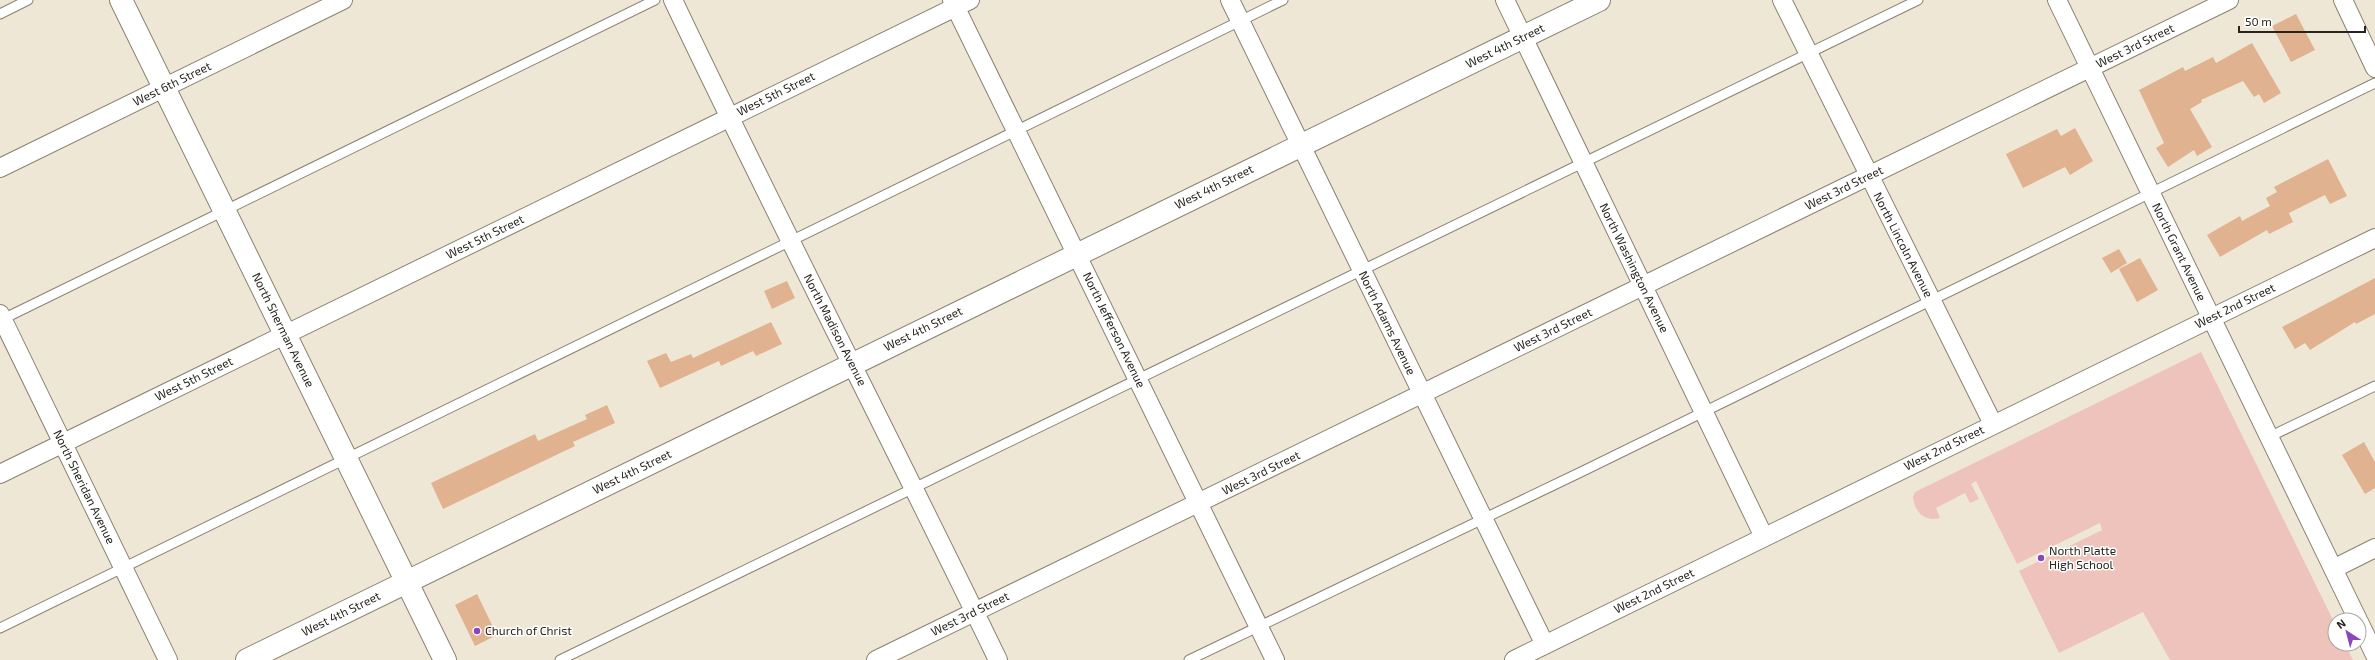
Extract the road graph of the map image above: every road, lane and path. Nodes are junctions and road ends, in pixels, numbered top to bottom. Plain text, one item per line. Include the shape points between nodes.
1 (28, 0) edge
2 (122, 0) edge
3 (343, 0) edge
4 (655, 0) edge
5 (673, 0) edge
6 (1230, 0) edge
7 (1283, 0) edge
8 (1505, 0) edge
9 (1599, 0) edge
10 (1782, 0) edge
11 (1918, 0) edge
12 (2056, 0) edge
13 (2229, 0) edge
14 (2343, 0) edge
15 (960, 2) edge
16 (0, 14) edge
17 (1240, 21) junction
18 (1523, 37) junction
19 (1808, 54) junction
20 (2090, 68) junction
21 (2375, 68) edge
22 (2375, 83) edge
23 (164, 88) junction
24 (729, 117) junction
25 (1017, 131) junction
26 (1301, 144) junction
27 (1584, 163) junction
28 (0, 168) edge
29 (1869, 176) junction
30 (2150, 192) junction
31 (224, 210) junction
32 (2375, 238) edge
33 (789, 241) junction
34 (1077, 254) junction
35 (1362, 271) junction
36 (1643, 286) junction
37 (1930, 299) junction
38 (1, 318) edge
39 (2211, 318) junction
40 (286, 335) junction
41 (853, 363) junction
42 (1139, 379) junction
43 (2375, 386) edge
44 (1422, 394) junction
45 (1703, 411) junction
46 (1993, 424) junction
47 (2269, 437) junction
48 (63, 444) junction
49 (346, 458) junction
50 (0, 474) edge
51 (914, 488) junction
52 (1198, 503) junction
53 (1483, 518) junction
54 (1764, 537) junction
55 (2375, 548) edge
56 (123, 568) junction
57 (2333, 569) junction
58 (407, 582) junction
59 (975, 612) junction
60 (2354, 612) edge
61 (1258, 627) junction
62 (0, 628) edge
63 (2367, 639) edge
64 (1545, 645) junction
65 (2375, 655) edge
66 (168, 660) edge
67 (247, 660) edge
68 (445, 660) edge
69 (560, 660) edge
70 (876, 660) edge
71 (998, 660) edge
72 (1189, 660) edge
73 (1275, 660) edge
74 (1514, 660) edge

1 - 16 lane
2 - 23 main road, North Sherman Avenue
3 - 23 street, West 6th Street
4 - 31 lane
5 - 24 street, North Madison Avenue
6 - 17 street, North Adams Avenue
7 - 17 lane
8 - 18 street, North Washington Avenue
9 - 18 main road, West 4th Street
10 - 19 street, North Lincoln Avenue
11 - 19 lane
12 - 20 street, North Grant Avenue
13 - 20 street, West 3rd Street
14 - 21 street
15 - 24 street, West 5th Street
15 - 25 street, North Jefferson Avenue
17 - 25 lane
17 - 26 street, North Adams Avenue
18 - 26 main road, West 4th Street
18 - 27 street, North Washington Avenue
19 - 27 lane
19 - 29 street, North Lincoln Avenue
20 - 29 street, West 3rd Street
20 - 30 street, North Grant Avenue
22 - 30 lane
23 - 28 street, West 6th Street
23 - 31 main road, North Sherman Avenue
24 - 33 street, North Madison Avenue
24 - 40 street, West 5th Street
25 - 33 lane
25 - 34 street, North Jefferson Avenue
26 - 34 main road, West 4th Street
26 - 35 street, North Adams Avenue
27 - 35 lane
27 - 36 street, North Washington Avenue
29 - 36 street, West 3rd Street
29 - 37 street, North Lincoln Avenue
30 - 37 lane
30 - 39 street, North Grant Avenue
31 - 38 lane
31 - 40 main road, North Sherman Avenue
32 - 39 street, West 2nd Street
33 - 41 street, North Madison Avenue
33 - 49 lane
34 - 41 main road, West 4th Street
34 - 42 street, North Jefferson Avenue
35 - 42 lane
35 - 44 street, North Adams Avenue
36 - 44 street, West 3rd Street
36 - 45 street, North Washington Avenue
37 - 45 lane
37 - 46 street, North Lincoln Avenue
38 - 48 street, North Sheridan Avenue
39 - 46 street, West 2nd Street
39 - 47 street, North Grant Avenue
40 - 48 street, West 5th Street
40 - 49 main road, North Sherman Avenue
41 - 51 street, North Madison Avenue
41 - 58 main road, West 4th Street
42 - 51 lane
42 - 52 street, North Jefferson Avenue
43 - 47 lane
44 - 52 street, West 3rd Street
44 - 53 street, North Adams Avenue
45 - 53 lane
45 - 54 street, North Washington Avenue
46 - 54 street, West 2nd Street
47 - 57 street, North Grant Avenue
48 - 50 street, West 5th Street
48 - 56 street, North Sheridan Avenue
49 - 56 lane
49 - 58 main road, North Sherman Avenue
51 - 59 street, North Madison Avenue
51 - 69 lane
52 - 59 street, West 3rd Street
52 - 61 street, North Jefferson Avenue
53 - 61 lane
53 - 64 street, North Adams Avenue
54 - 64 street, West 2nd Street
55 - 57 street
56 - 62 lane
56 - 66 street, North Sheridan Avenue
57 - 60 street, North Grant Avenue
58 - 67 main road, West 4th Street
58 - 68 main road, North Sherman Avenue
59 - 70 street, West 3rd Street
59 - 71 street, North Madison Avenue
61 - 72 lane
61 - 73 street, North Jefferson Avenue
63 - 65 street, North Grant Avenue
64 - 74 street, West 2nd Street

